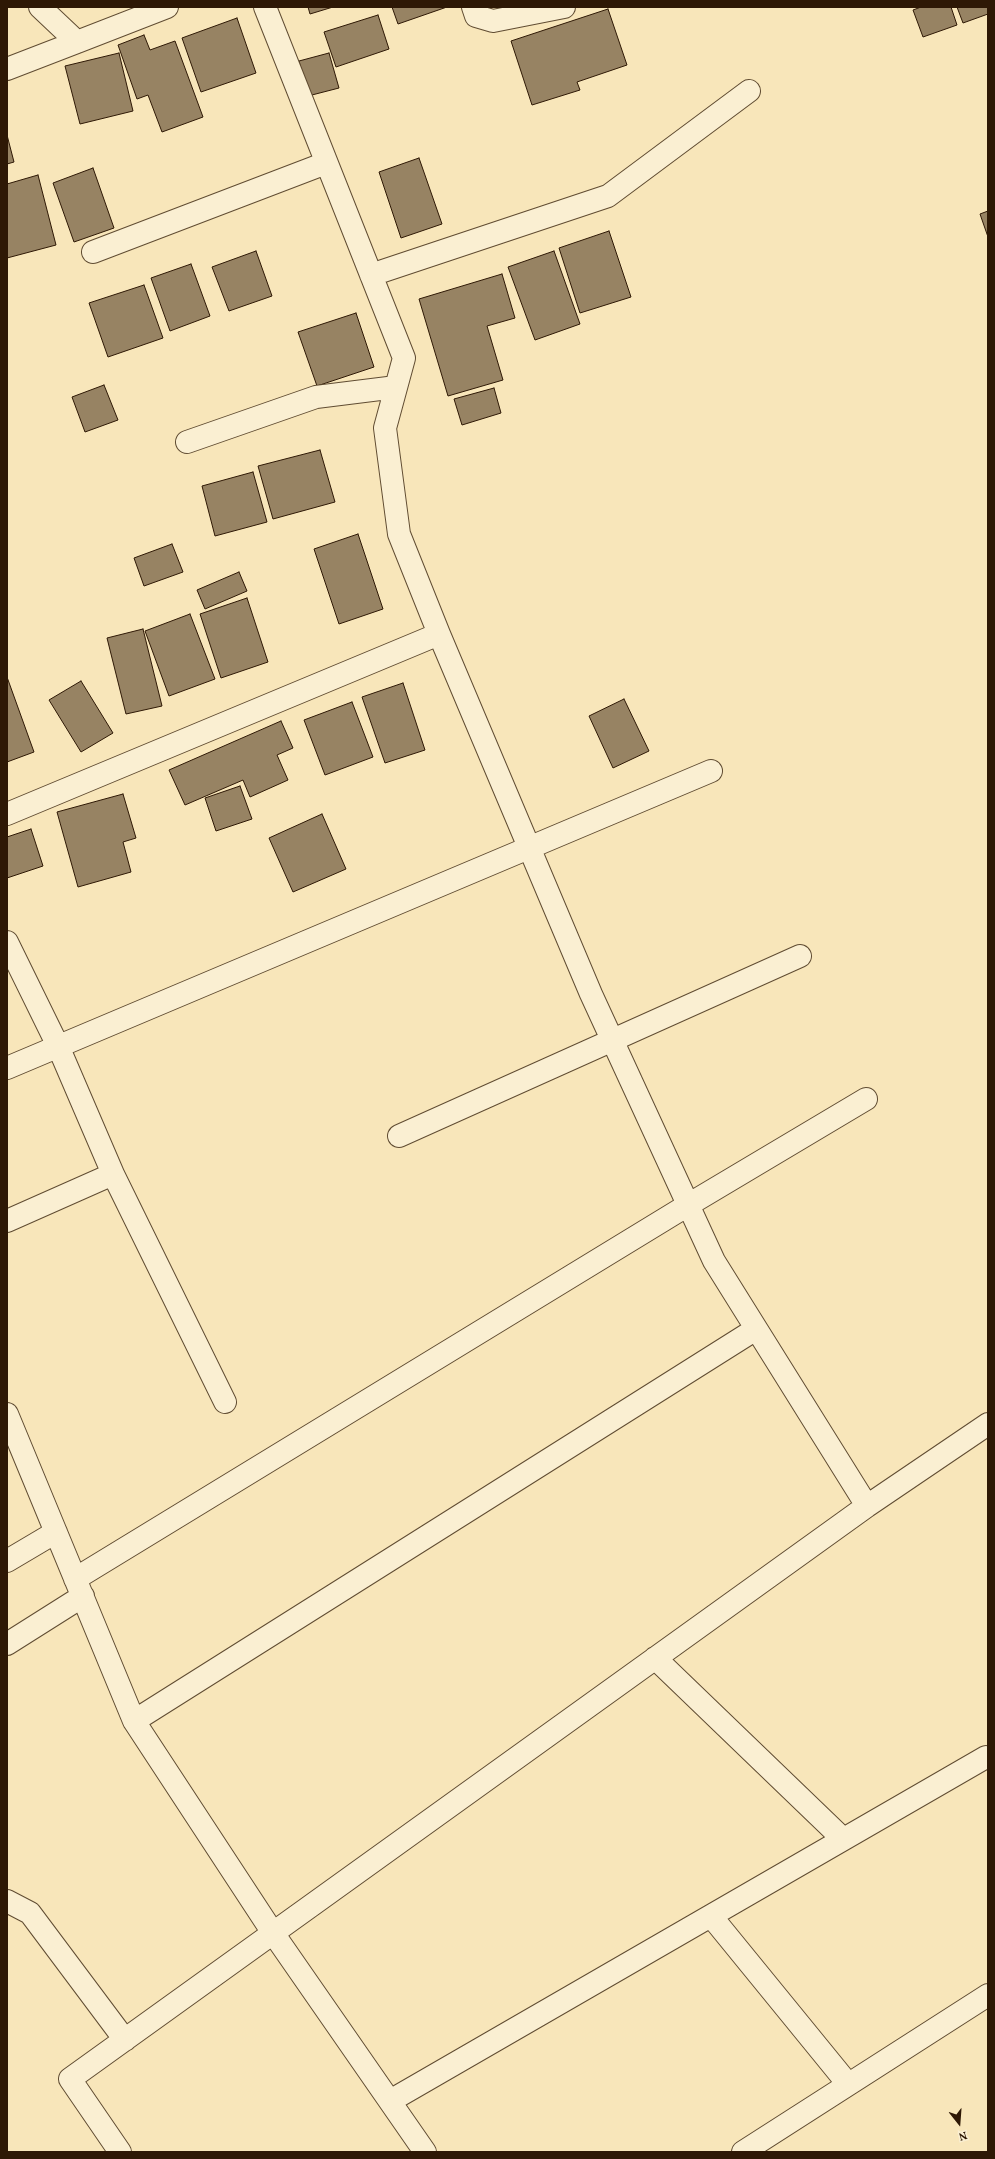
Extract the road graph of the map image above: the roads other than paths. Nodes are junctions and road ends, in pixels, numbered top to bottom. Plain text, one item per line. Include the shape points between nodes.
1 (40, 7) edge
2 (167, 7) edge
3 (265, 7) edge
4 (473, 7) edge
5 (564, 7) edge
6 (77, 42) junction
7 (7, 69) edge
8 (749, 91) dead end
9 (326, 163) junction
10 (93, 252) dead end
11 (371, 275) junction
12 (396, 387) junction
13 (187, 442) dead end
14 (439, 634) junction
15 (711, 771) dead end
16 (7, 814) edge
17 (529, 846) junction
18 (7, 942) edge
19 (800, 956) dead end
20 (612, 1040) junction
21 (58, 1046) junction
22 (7, 1068) edge
23 (866, 1099) dead end
24 (399, 1136) dead end
25 (113, 1174) junction
26 (688, 1205) junction
27 (7, 1221) edge
28 (756, 1329) junction
29 (225, 1402) dead end
30 (7, 1414) edge
31 (988, 1424) edge
32 (867, 1506) junction
33 (56, 1532) junction
34 (7, 1561) edge
35 (79, 1588) junction
36 (7, 1644) edge
37 (656, 1658) junction
38 (134, 1721) junction
39 (986, 1757) dead end
40 (843, 1839) junction
41 (7, 1901) edge
42 (711, 1916) junction
43 (273, 1933) junction
44 (988, 1995) edge
45 (125, 2040) junction
46 (848, 2084) junction
47 (390, 2101) junction
48 (120, 2152) edge
49 (425, 2152) edge
50 (743, 2152) edge

1 - 6 street
2 - 6 street
3 - 9 street
4 - 5 street via 476,16 493,21
6 - 7 street
8 - 11 street via 608,196
9 - 10 street
9 - 11 street
11 - 12 street via 404,358
12 - 13 street via 316,396
12 - 14 street via 385,428 399,534
14 - 16 street
14 - 17 street
15 - 17 street
17 - 20 street
17 - 21 street
18 - 21 street
19 - 20 street
20 - 24 street
20 - 26 street
21 - 22 street
21 - 25 street
23 - 26 street
25 - 27 street
25 - 29 street
26 - 28 street via 714,1261
26 - 35 street
28 - 32 street
28 - 38 street
30 - 33 street
31 - 32 street
32 - 37 street
33 - 34 street
33 - 35 street
35 - 36 street
35 - 38 street
37 - 40 street
37 - 43 street
38 - 43 street
39 - 40 street
40 - 42 street
41 - 45 street via 30,1913
42 - 46 street
42 - 47 street
43 - 45 street
43 - 47 street
44 - 46 street
45 - 48 street via 70,2079
46 - 50 street
47 - 49 street

